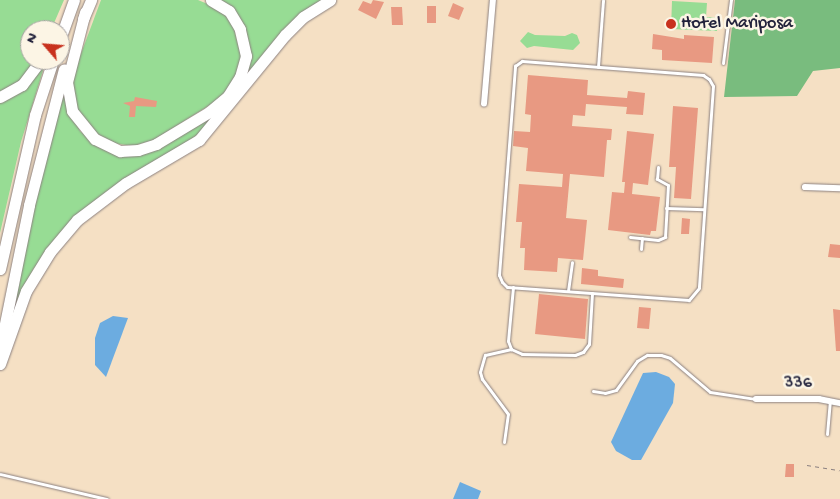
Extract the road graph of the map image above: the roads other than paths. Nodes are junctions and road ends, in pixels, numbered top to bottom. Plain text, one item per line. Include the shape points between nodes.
1 (91, 0) edge
2 (211, 0) edge
3 (330, 0) edge
4 (493, 0) edge
5 (603, 0) edge
6 (731, 0) edge
7 (72, 5) edge
8 (86, 12) junction
9 (64, 20) edge
10 (67, 20) edge
11 (723, 63) dead end
12 (598, 67) junction
13 (33, 70) edge
14 (49, 70) edge
15 (0, 97) edge
16 (484, 104) dead end
17 (658, 168) dead end
18 (806, 187) dead end
19 (840, 188) edge
20 (666, 208) junction
21 (704, 209) junction
22 (630, 237) dead end
23 (642, 238) junction
24 (641, 249) dead end
25 (572, 262) dead end
26 (0, 269) edge
27 (512, 287) junction
28 (568, 291) junction
29 (592, 293) junction
30 (511, 349) junction
31 (0, 350) edge
32 (0, 364) edge
33 (593, 391) dead end
34 (756, 399) joint
35 (830, 401) junction
36 (840, 403) edge
37 (827, 434) dead end
38 (504, 442) dead end
39 (0, 474) edge
40 (107, 499) edge

1 - 8 highway
2 - 8 highway via 229,11 240,29 246,56 240,77 228,96 210,112 163,140 138,150 120,151 95,139 72,111 67,82
3 - 32 highway via 303,17 285,35 199,140 126,183 77,220 50,252 26,291
4 - 16 street
5 - 12 lane
6 - 11 lane
7 - 9 highway
7 - 10 highway
8 - 31 highway via 49,117
12 - 21 lane via 703,75 709,79 712,86
12 - 27 lane via 522,61 515,66 498,275 507,287
13 - 15 highway via 22,85
14 - 26 highway via 34,115
17 - 20 lane via 656,179 668,185
18 - 19 street
20 - 21 lane
20 - 23 lane via 665,237 658,240
21 - 29 lane via 699,288 689,300
22 - 23 lane
23 - 24 lane
25 - 28 lane
27 - 28 lane
27 - 30 lane via 508,341
28 - 29 lane
29 - 30 lane via 589,344 584,352 575,356 522,354
30 - 38 lane via 485,355 480,372 508,414
33 - 34 lane via 605,393 616,390 637,361 647,355 661,355 670,358 710,392
34 - 35 street, 336
35 - 36 street, 336
35 - 37 lane
39 - 40 lane

